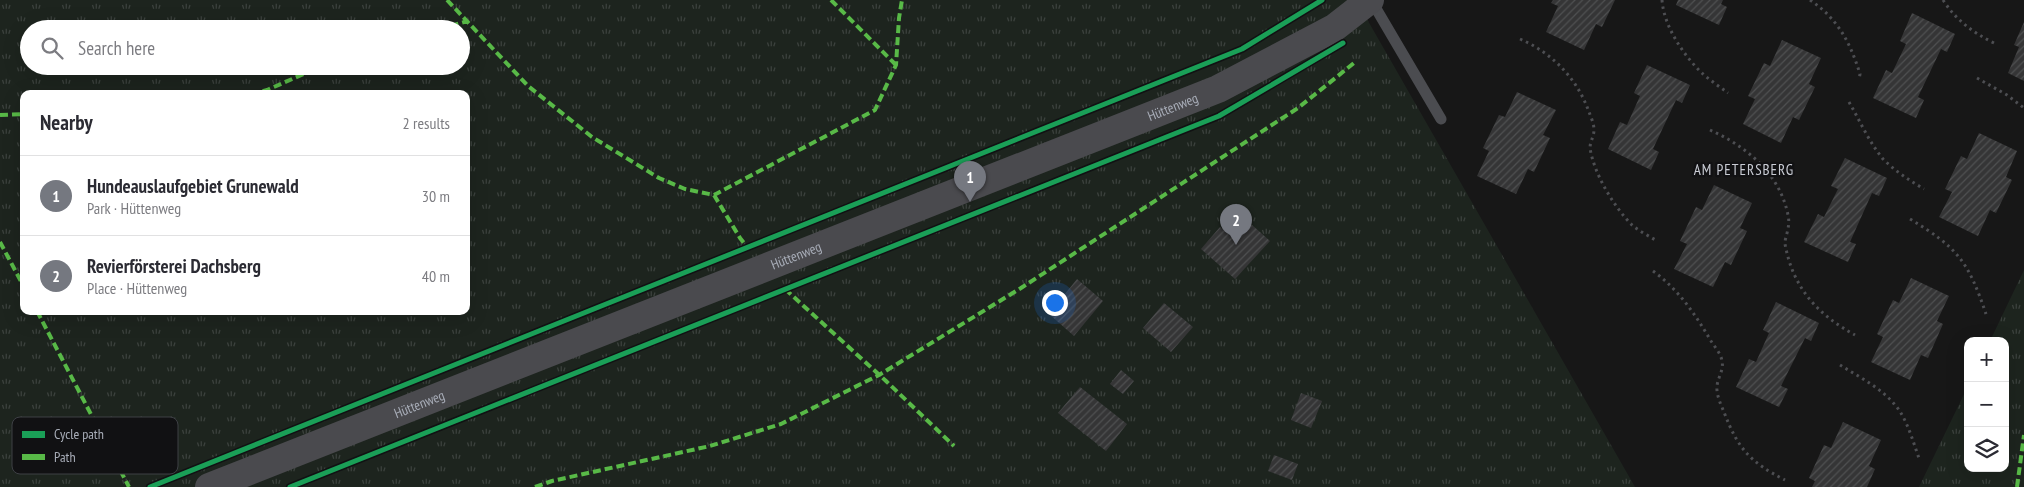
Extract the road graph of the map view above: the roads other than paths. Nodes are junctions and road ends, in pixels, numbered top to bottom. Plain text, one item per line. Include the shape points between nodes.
1 (1370, 0) edge
2 (1441, 118) dead end
3 (209, 487) edge

1 - 2 lane
1 - 3 main road, Hüttenweg via 1334,28 1218,89

